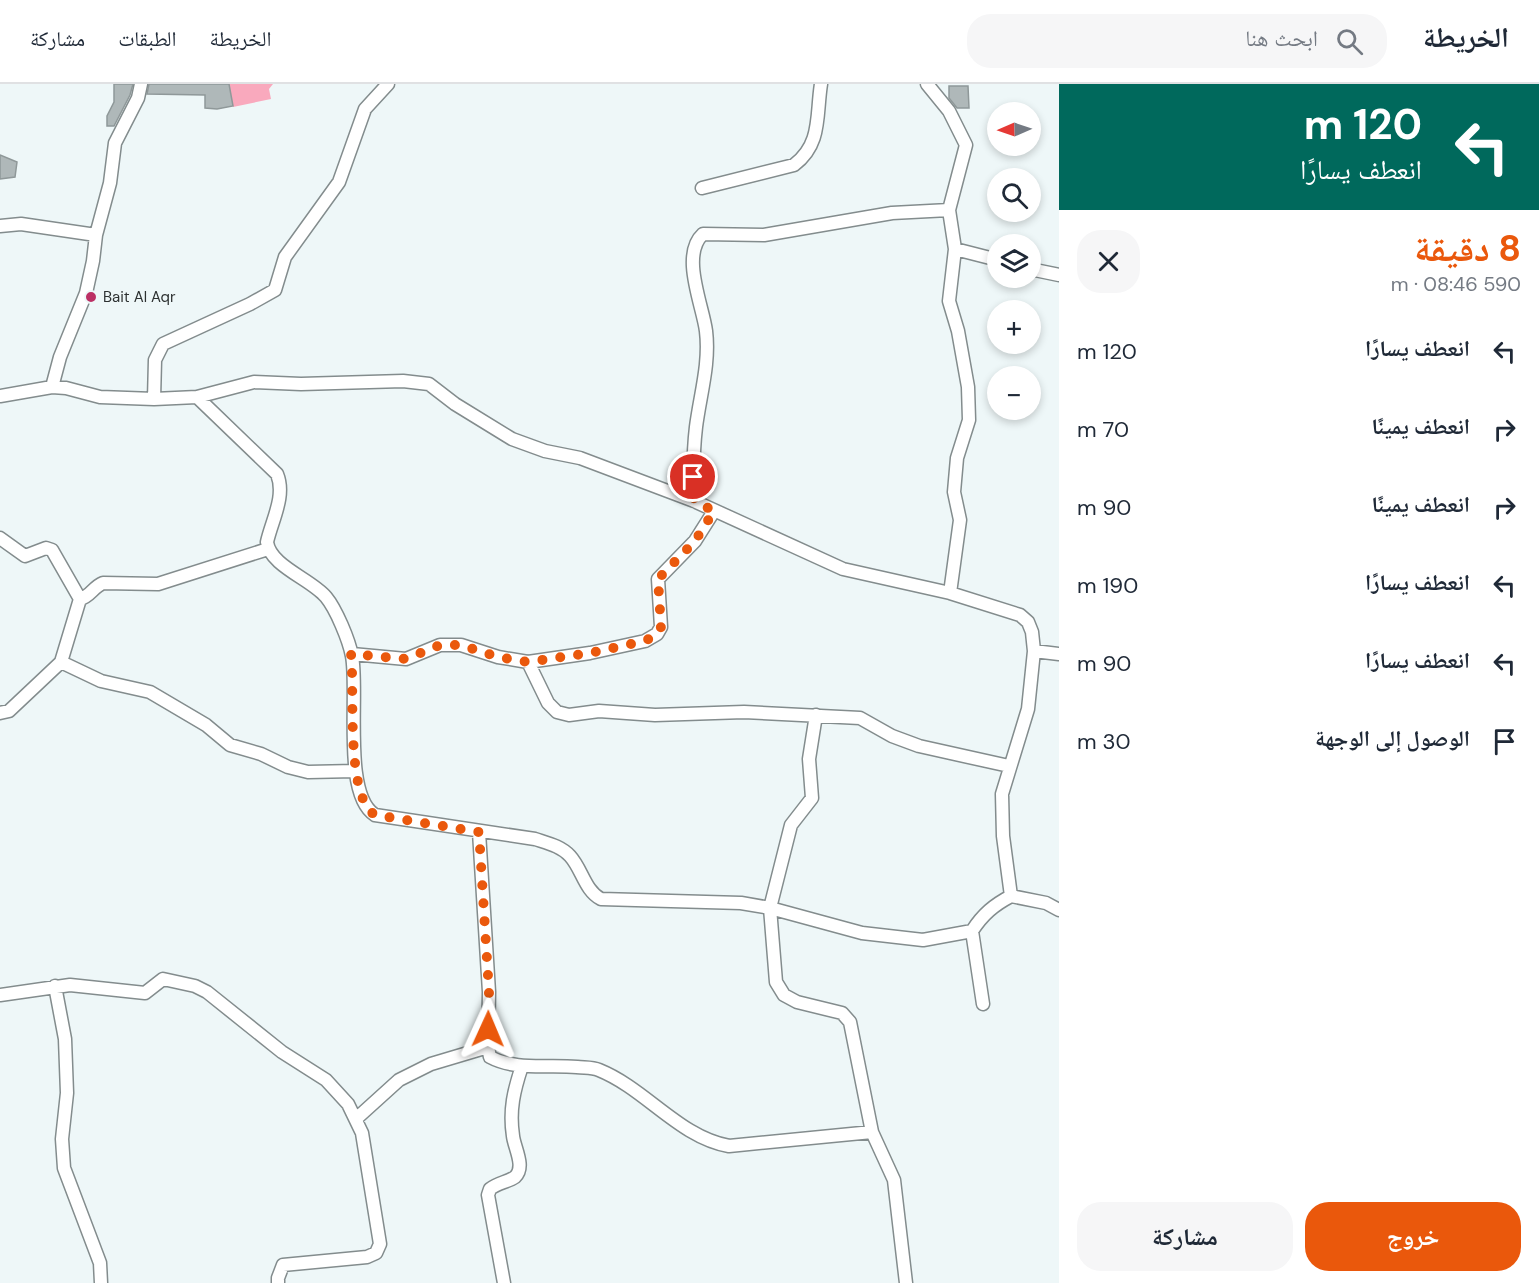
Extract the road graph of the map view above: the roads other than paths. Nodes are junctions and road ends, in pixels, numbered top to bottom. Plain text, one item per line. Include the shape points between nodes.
1 (141, 84) edge
2 (388, 84) edge
3 (821, 84) edge
4 (927, 84) edge
5 (702, 188) dead end
6 (949, 210) junction
7 (0, 226) edge
8 (96, 235) junction
9 (955, 249) junction
10 (987, 257) edge
11 (1041, 271) edge
12 (1059, 275) edge
13 (51, 387) junction
14 (0, 396) edge
15 (197, 397) junction
16 (154, 399) junction
17 (694, 501) junction
18 (714, 511) junction
19 (0, 538) edge
20 (268, 549) junction
21 (950, 592) junction
22 (80, 599) junction
23 (1034, 651) junction
24 (351, 654) junction
25 (1059, 654) edge
26 (61, 662) junction
27 (528, 662) junction
28 (0, 713) edge
29 (816, 715) junction
30 (1009, 766) junction
31 (355, 771) junction
32 (479, 832) junction
33 (1011, 896) junction
34 (770, 908) junction
35 (1059, 910) edge
36 (972, 931) junction
37 (55, 986) junction
38 (0, 995) edge
39 (983, 1004) dead end
40 (488, 1047) junction
41 (522, 1066) junction
42 (357, 1118) junction
43 (872, 1132) junction
44 (102, 1283) edge
45 (278, 1283) edge
46 (504, 1283) edge
47 (906, 1283) edge

1 - 8 street via 115,143 110,183
2 - 16 street via 365,109 339,182 285,257 275,290 163,344 155,360
3 - 5 street via 815,141 805,156 794,165
4 - 6 street via 949,111 966,146
6 - 9 street
6 - 17 street via 892,213 764,235 700,237 694,254 695,279 708,349 693,453
7 - 8 street via 21,224
8 - 13 street via 86,293
9 - 10 street
9 - 21 street via 950,301 968,387 969,420 957,458 954,492 960,520
11 - 12 street
13 - 14 street
13 - 16 street via 100,397
15 - 16 street
15 - 17 street via 254,382 429,384 512,439 580,458
15 - 20 street via 277,474 281,494
17 - 18 street
18 - 21 street via 843,569
18 - 27 street via 695,541 658,579 661,627 652,639
19 - 22 street via 25,556 46,548 52,550
20 - 22 street via 158,584 103,583
20 - 24 street via 275,559 326,596
21 - 23 street via 1020,615 1032,632
22 - 26 street
23 - 25 street
23 - 30 street via 1028,709
24 - 27 street via 406,659 440,645 461,645
24 - 31 street
26 - 28 street via 9,711
26 - 31 street via 101,681 150,692 206,724 230,745 288,767 308,772
27 - 29 street via 548,703 557,712 569,715 599,711
29 - 30 street via 860,718 920,746
29 - 34 street via 809,759 812,798 791,825
30 - 33 street via 1002,794
31 - 32 street via 365,806 375,815
32 - 34 street via 556,845 570,855 594,895 601,899 741,903
32 - 40 street via 489,992
33 - 35 street via 1046,903
33 - 36 street via 992,906
34 - 36 street via 862,933 923,940
34 - 43 street via 776,982 784,994 797,1002 842,1013 850,1022
36 - 39 street
37 - 38 street
37 - 42 street via 145,993 163,979 195,986 326,1080
37 - 44 street via 65,1039 64,1168 100,1263
40 - 41 street via 490,1057
40 - 42 street via 431,1064 399,1080
41 - 43 street via 597,1069 624,1082 711,1143 729,1146
41 - 46 street via 510,1113 519,1172 496,1184 488,1195
42 - 45 street via 380,1244 376,1253 283,1265
43 - 47 street via 894,1180

